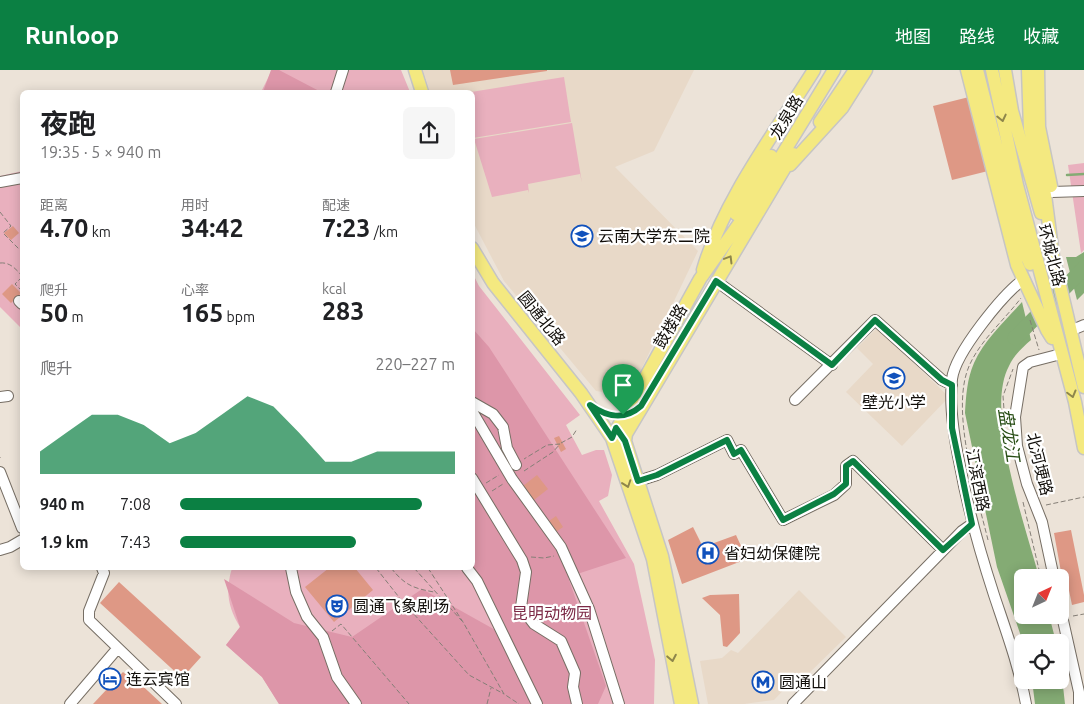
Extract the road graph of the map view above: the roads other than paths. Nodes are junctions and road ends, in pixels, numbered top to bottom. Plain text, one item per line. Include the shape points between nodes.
1 (343, 70) edge
2 (415, 70) edge
3 (814, 70) edge
4 (826, 70) edge
5 (834, 70) edge
6 (843, 70) edge
7 (855, 70) edge
8 (866, 70) edge
9 (968, 70) edge
10 (977, 70) edge
11 (992, 70) edge
12 (1005, 70) edge
13 (1028, 70) edge
14 (1038, 70) edge
15 (337, 90) edge
16 (421, 90) edge
17 (812, 127) junction
18 (781, 156) joint
19 (780, 176) junction
20 (20, 178) edge
21 (0, 182) edge
22 (1084, 191) edge
23 (1052, 192) junction
24 (475, 253) edge
25 (1053, 256) junction
26 (700, 279) junction
27 (716, 281) junction
28 (1027, 284) junction
29 (1045, 296) junction
30 (1084, 325) edge
31 (1050, 329) junction
32 (1070, 331) junction
33 (1060, 350) junction
34 (832, 365) junction
35 (952, 385) junction
36 (1084, 387) edge
37 (795, 400) dead end
38 (475, 404) edge
39 (590, 405) junction
40 (641, 406) junction
41 (623, 415) junction
42 (475, 416) edge
43 (620, 435) junction
44 (1084, 448) edge
45 (516, 464) dead end
46 (0, 472) edge
47 (638, 481) junction
48 (475, 483) edge
49 (20, 523) edge
50 (972, 524) junction
51 (20, 541) edge
52 (0, 550) edge
53 (943, 550) junction
54 (1052, 569) edge
55 (103, 570) edge
56 (291, 570) edge
57 (469, 570) edge
58 (1063, 624) edge
59 (117, 649) junction
60 (70, 704) edge
61 (176, 704) edge
62 (356, 704) edge
63 (537, 704) edge
64 (577, 704) edge
65 (619, 704) edge
66 (681, 704) edge
67 (692, 704) edge
68 (793, 704) edge
69 (1026, 704) edge
70 (1079, 704) edge

1 - 15 street
2 - 16 main road
3 - 26 main road via 732,203 709,249
4 - 26 main road
5 - 18 main road, 龙泉路
6 - 17 main road, 龙泉路
7 - 17 main road
8 - 19 main road via 842,108
9 - 28 main road via 1017,264
10 - 29 main road via 1020,240
11 -> 29 main road, 环城北路
12 - 25 main road, 环城北路 via 1012,111
13 - 25 main road via 1030,129 1045,196
14 - 23 main road via 1039,127
17 - 19 main road
18 - 26 main road, 鼓楼路 via 726,245
27 -> 19 main road, 鼓楼路
20 - 21 street
22 - 23 street
23 - 25 main road
24 - 39 main road, 圆通北路 via 493,283
25 - 32 main road
26 - 41 main road, 鼓楼路
27 - 34 street
27 - 40 main road, 鼓楼路
28 - 31 main road
28 - 35 street, 江滨西路 via 1016,284 989,315 960,356
29 - 31 main road, 环城北路
30 - 32 street
31 - 33 main road, 环城北路
32 - 36 main road
33 -> 44 main road, 环城北路
33 - 54 street, 北河埂路 via 1023,367 1015,417 1017,446 1042,522
34 - 35 street via 875,320 942,380
34 - 37 street
35 - 50 street, 江滨西路 via 952,428
38 - 45 street via 493,414 503,427 507,448
39 - 41 main road via 605,415
39 - 43 main road, 圆通北路
40 - 41 main road
40 - 43 main road, 鼓楼路
41 - 43 main road, 鼓楼路
42 - 65 street via 512,478 547,524 564,553 589,609
43 - 47 main road
43 -> 66 main road via 653,558
46 - 49 street
47 - 53 street via 657,475 727,440 734,454 741,450 783,520 834,494 846,484 846,466 853,461
47 - 67 main road via 662,556
48 - 64 street via 522,560 526,572 521,607 534,624 561,641 575,673 573,686
50 - 53 street
50 - 69 street, 江滨西路 via 1016,658
51 - 52 street
53 - 68 street
55 - 59 street via 89,620
56 - 62 street via 296,592 307,617 323,638 338,677
57 - 63 street
58 - 70 street
59 - 60 street
59 - 61 street

